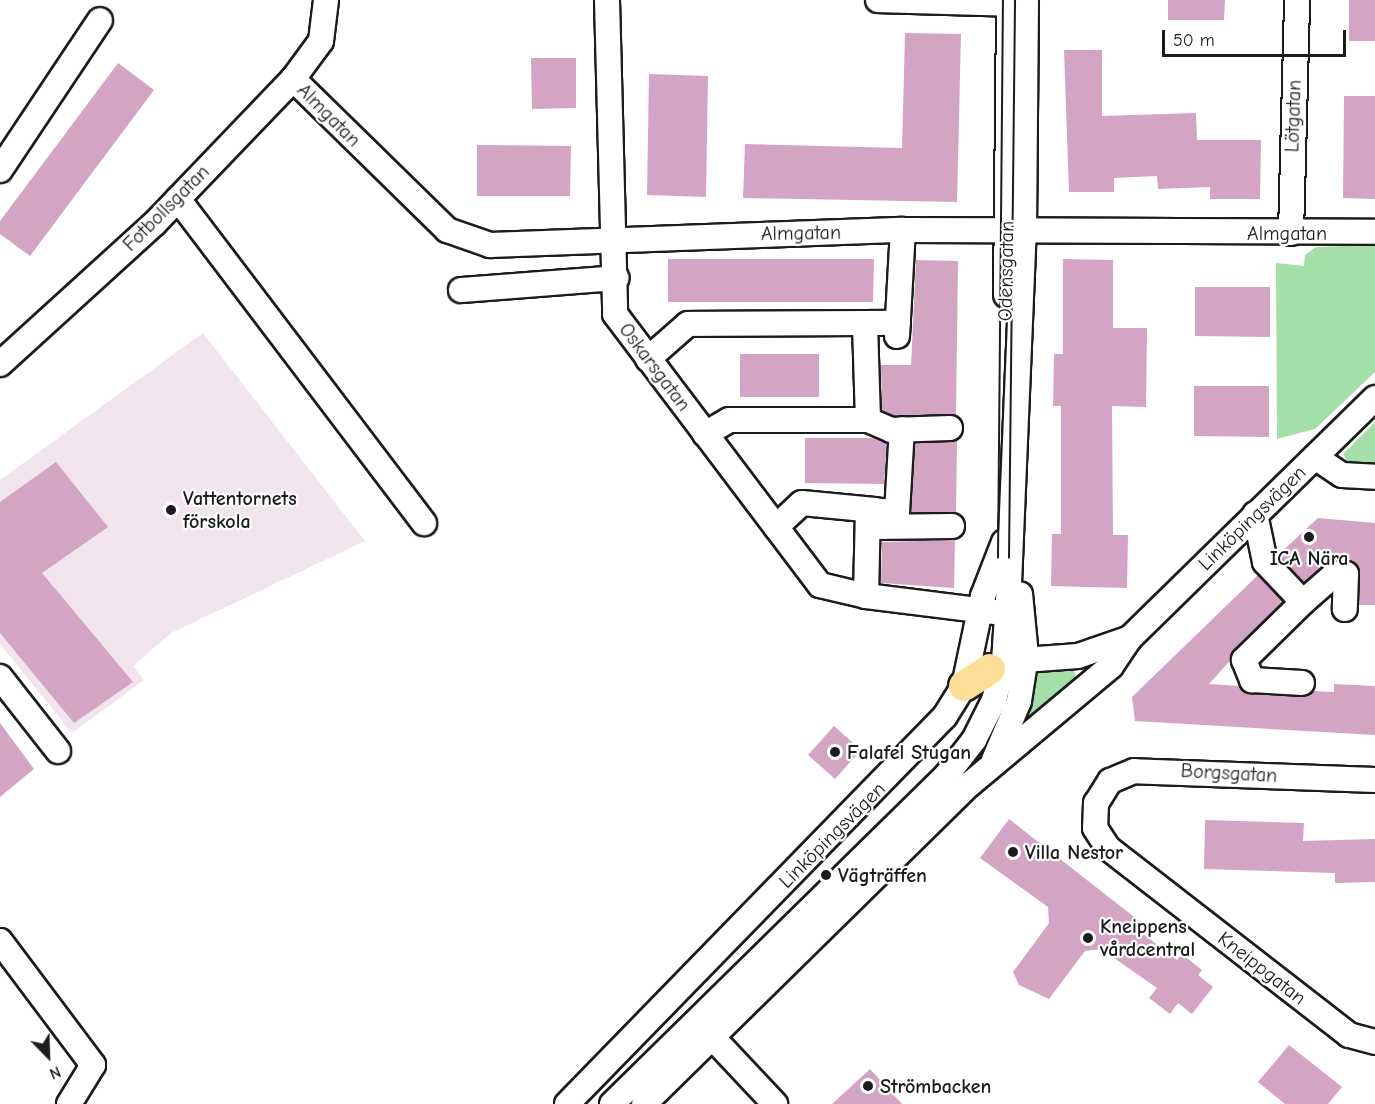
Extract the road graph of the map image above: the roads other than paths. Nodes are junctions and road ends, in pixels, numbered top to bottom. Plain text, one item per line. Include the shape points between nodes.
1 (326, 0) edge
2 (607, 0) edge
3 (878, 0) edge
4 (1297, 0) edge
5 (1018, 2) edge
6 (100, 20) dead end
7 (292, 79) junction
8 (0, 170) edge
9 (178, 199) junction
10 (903, 230) junction
11 (1015, 231) junction
12 (1375, 232) edge
13 (1291, 233) junction
14 (612, 238) junction
15 (616, 278) junction
16 (461, 290) dead end
17 (865, 323) junction
18 (648, 359) junction
19 (0, 364) edge
20 (1375, 398) edge
21 (867, 420) junction
22 (950, 428) dead end
23 (902, 429) junction
24 (705, 434) junction
25 (1315, 457) junction
26 (1375, 477) edge
27 (1255, 514) junction
28 (872, 519) junction
29 (424, 523) dead end
30 (952, 526) dead end
31 (776, 527) junction
32 (1004, 552) junction
33 (866, 596) junction
34 (1303, 602) junction
35 (1345, 609) dead end
36 (988, 612) junction
37 (1130, 638) junction
38 (1007, 662) junction
39 (0, 677) edge
40 (1302, 683) dead end
41 (964, 686) junction
42 (1042, 726) junction
43 (1005, 741) junction
44 (58, 751) dead end
45 (962, 758) junction
46 (991, 765) junction
47 (1375, 780) edge
48 (1096, 802) joint
49 (0, 941) edge
50 (713, 1038) junction
51 (1375, 1042) edge
52 (69, 1104) edge
53 (567, 1104) edge
54 (597, 1104) edge
55 (612, 1104) edge
56 (644, 1104) edge
57 (776, 1104) edge

1 - 7 street, Fotbollsgatan via 321,42
2 - 14 street, Oskarsgatan
3 - 5 street
4 - 13 street, Lötgatan
5 - 11 street, Odensgatan
6 - 8 street
7 - 9 street, Fotbollsgatan
7 - 14 street, Almgatan via 416,201 463,239 490,245
9 - 19 street, Fotbollsgatan
9 - 29 street
10 - 11 street, Almgatan
10 - 14 street, Almgatan
10 - 17 street via 898,329
11 - 13 street, Almgatan
11 - 32 street, Odensgatan
12 - 13 street, Almgatan
14 - 15 street, Oskarsgatan
15 - 16 street
15 - 18 street, Oskarsgatan via 615,314
17 - 18 street via 688,324
17 - 21 street
18 - 24 street, Oskarsgatan
20 - 25 street, Linköpingsvägen
21 - 23 street
21 - 24 street via 729,420
22 - 23 street
23 - 28 street via 897,512
24 - 31 street, Oskarsgatan
25 - 26 street via 1342,475
25 - 27 street, Linköpingsvägen
27 - 34 street via 1265,562
27 - 37 street, Linköpingsvägen
28 - 30 street
28 - 31 street via 802,503
28 - 33 street
31 - 33 street, Oskarsgatan via 820,585
32 - 36 street, Odensgatan
32 - 38 street, Odensgatan via 1021,597
33 - 36 street
34 - 35 street via 1335,574 1346,574
34 - 40 street via 1244,660 1252,680
36 - 38 street
36 - 41 street, Odensgatan
37 - 38 street, Linköpingsvägen via 1078,656
37 - 42 street, Linköpingsvägen via 1111,666
38 - 41 main road, Linköpingsvägen
38 - 43 street, Odensgatan
38 - 45 street via 990,710
38 - 54 street via 942,757
39 - 44 street
41 - 53 street, Linköpingsvägen via 926,741
42 - 43 street
42 - 46 street, Linköpingsvägen
43 - 45 street
43 - 46 street, Odensgatan
45 - 55 street
46 - 50 street, Linköpingsvägen
47 - 48 street, Borgsgatan via 1134,771 1110,781
48 - 51 street, Kneippgatan via 1095,828 1108,848 1349,1035
49 - 52 street via 93,1065
50 - 56 street, Linköpingsvägen
50 - 57 street

